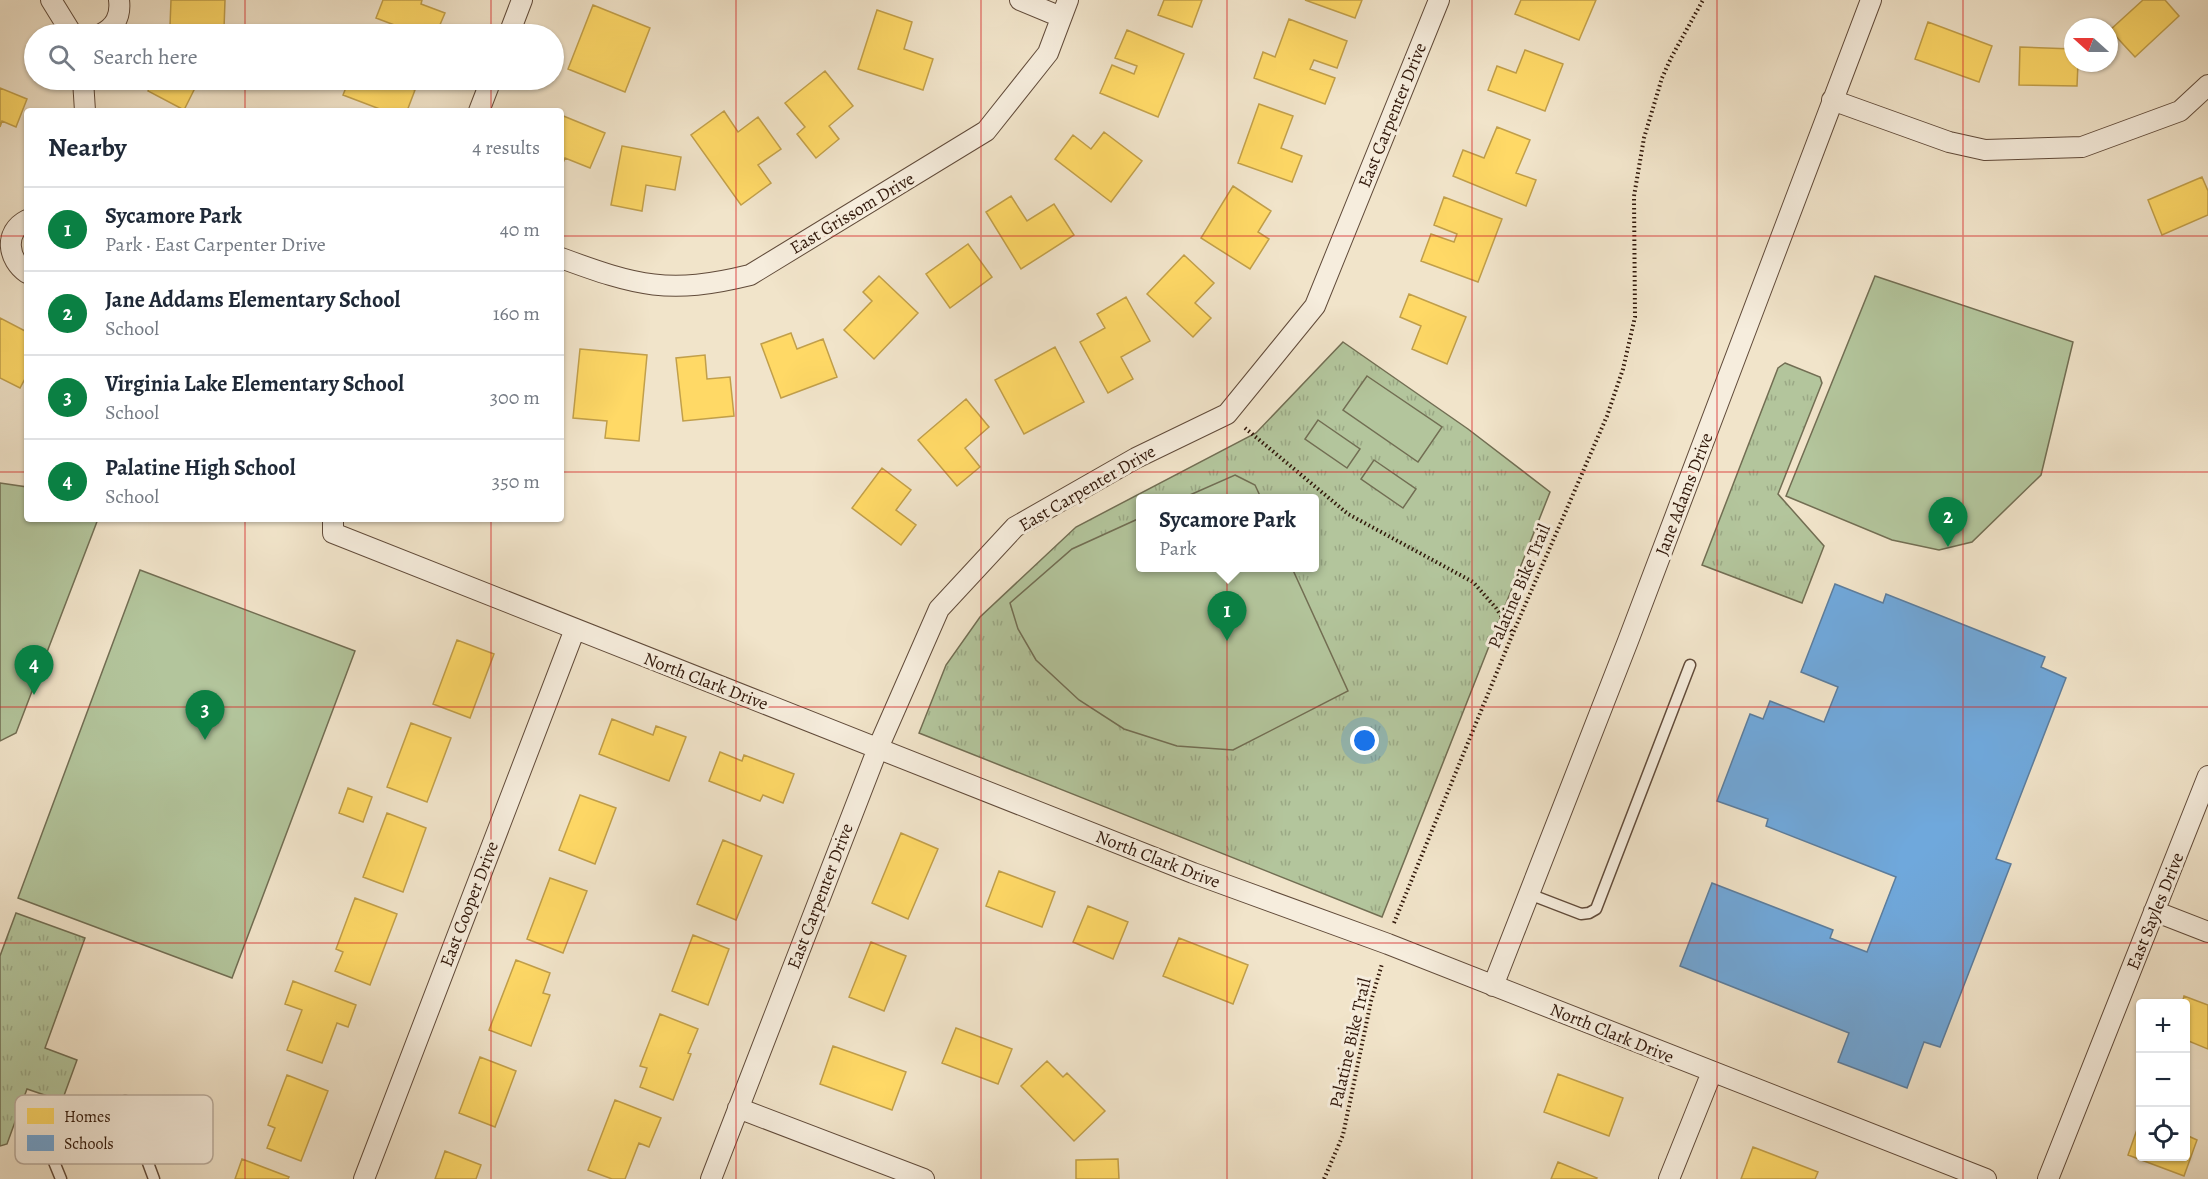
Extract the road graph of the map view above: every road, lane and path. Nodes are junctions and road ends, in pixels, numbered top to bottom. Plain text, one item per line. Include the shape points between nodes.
1 (51, 0) edge
2 (119, 0) edge
3 (522, 0) edge
4 (1020, 0) edge
5 (1439, 0) edge
6 (1703, 0) edge
7 (1870, 0) edge
8 (1064, 8) edge
9 (66, 24) edge
10 (115, 24) edge
11 (513, 24) edge
12 (2208, 85) edge
13 (84, 90) edge
14 (487, 90) edge
15 (1832, 100) junction
16 (85, 108) edge
17 (480, 108) edge
18 (24, 222) edge
19 (564, 259) edge
20 (24, 270) edge
21 (1227, 414) junction
22 (333, 526) edge
23 (574, 629) junction
24 (1513, 633) junction
25 (1690, 665) dead end
26 (878, 748) junction
27 (2208, 777) edge
28 (1529, 894) junction
29 (2154, 912) junction
30 (2208, 933) edge
31 (1388, 944) junction
32 (1493, 986) junction
33 (1712, 1072) junction
34 (738, 1107) junction
35 (55, 1164) edge
36 (148, 1164) edge
37 (61, 1179) edge
38 (154, 1179) edge
39 (364, 1179) edge
40 (711, 1179) edge
41 (924, 1179) edge
42 (1324, 1179) edge
43 (1669, 1179) edge
44 (1986, 1179) edge
45 (2048, 1179) edge

1 - 9 street
2 - 10 street
3 - 11 street
4 - 8 street
5 - 21 street, East Carpenter Drive via 1315,306
6 - 24 path, Palatine Bike Trail via 1662,78 1644,138 1634,196 1635,317 1623,369 1607,416
7 - 15 street, Jane Adams Drive
8 - 19 street, East Grissom Drive via 1048,53 986,131 750,274 717,283 666,287 613,277
12 - 15 street via 2180,111 2071,148 1985,150 1948,142
13 - 16 street
14 - 17 street
15 - 28 street, Jane Adams Drive
18 - 20 street via 16,228 10,244 14,261
21 - 24 path via 1348,514 1473,582
21 - 26 street, East Carpenter Drive via 1136,458 1016,527 939,609
22 - 23 street, North Clark Drive
23 - 26 street, North Clark Drive
23 - 39 street, East Cooper Drive
24 - 31 path, Palatine Bike Trail
25 - 28 lane via 1596,909 1581,914
26 - 31 street, North Clark Drive via 1193,873
26 - 34 street, East Carpenter Drive
27 - 29 street, East Sayles Drive
28 - 32 street, Jane Adams Drive
29 - 30 street
29 - 45 street, East Sayles Drive
31 - 32 street, North Clark Drive
31 - 42 path, Palatine Bike Trail via 1371,1000 1343,1135
32 - 33 street, North Clark Drive
33 - 43 street
33 - 44 street, North Clark Drive
34 - 40 street, East Carpenter Drive
34 - 41 street
35 - 37 lane
36 - 38 lane

